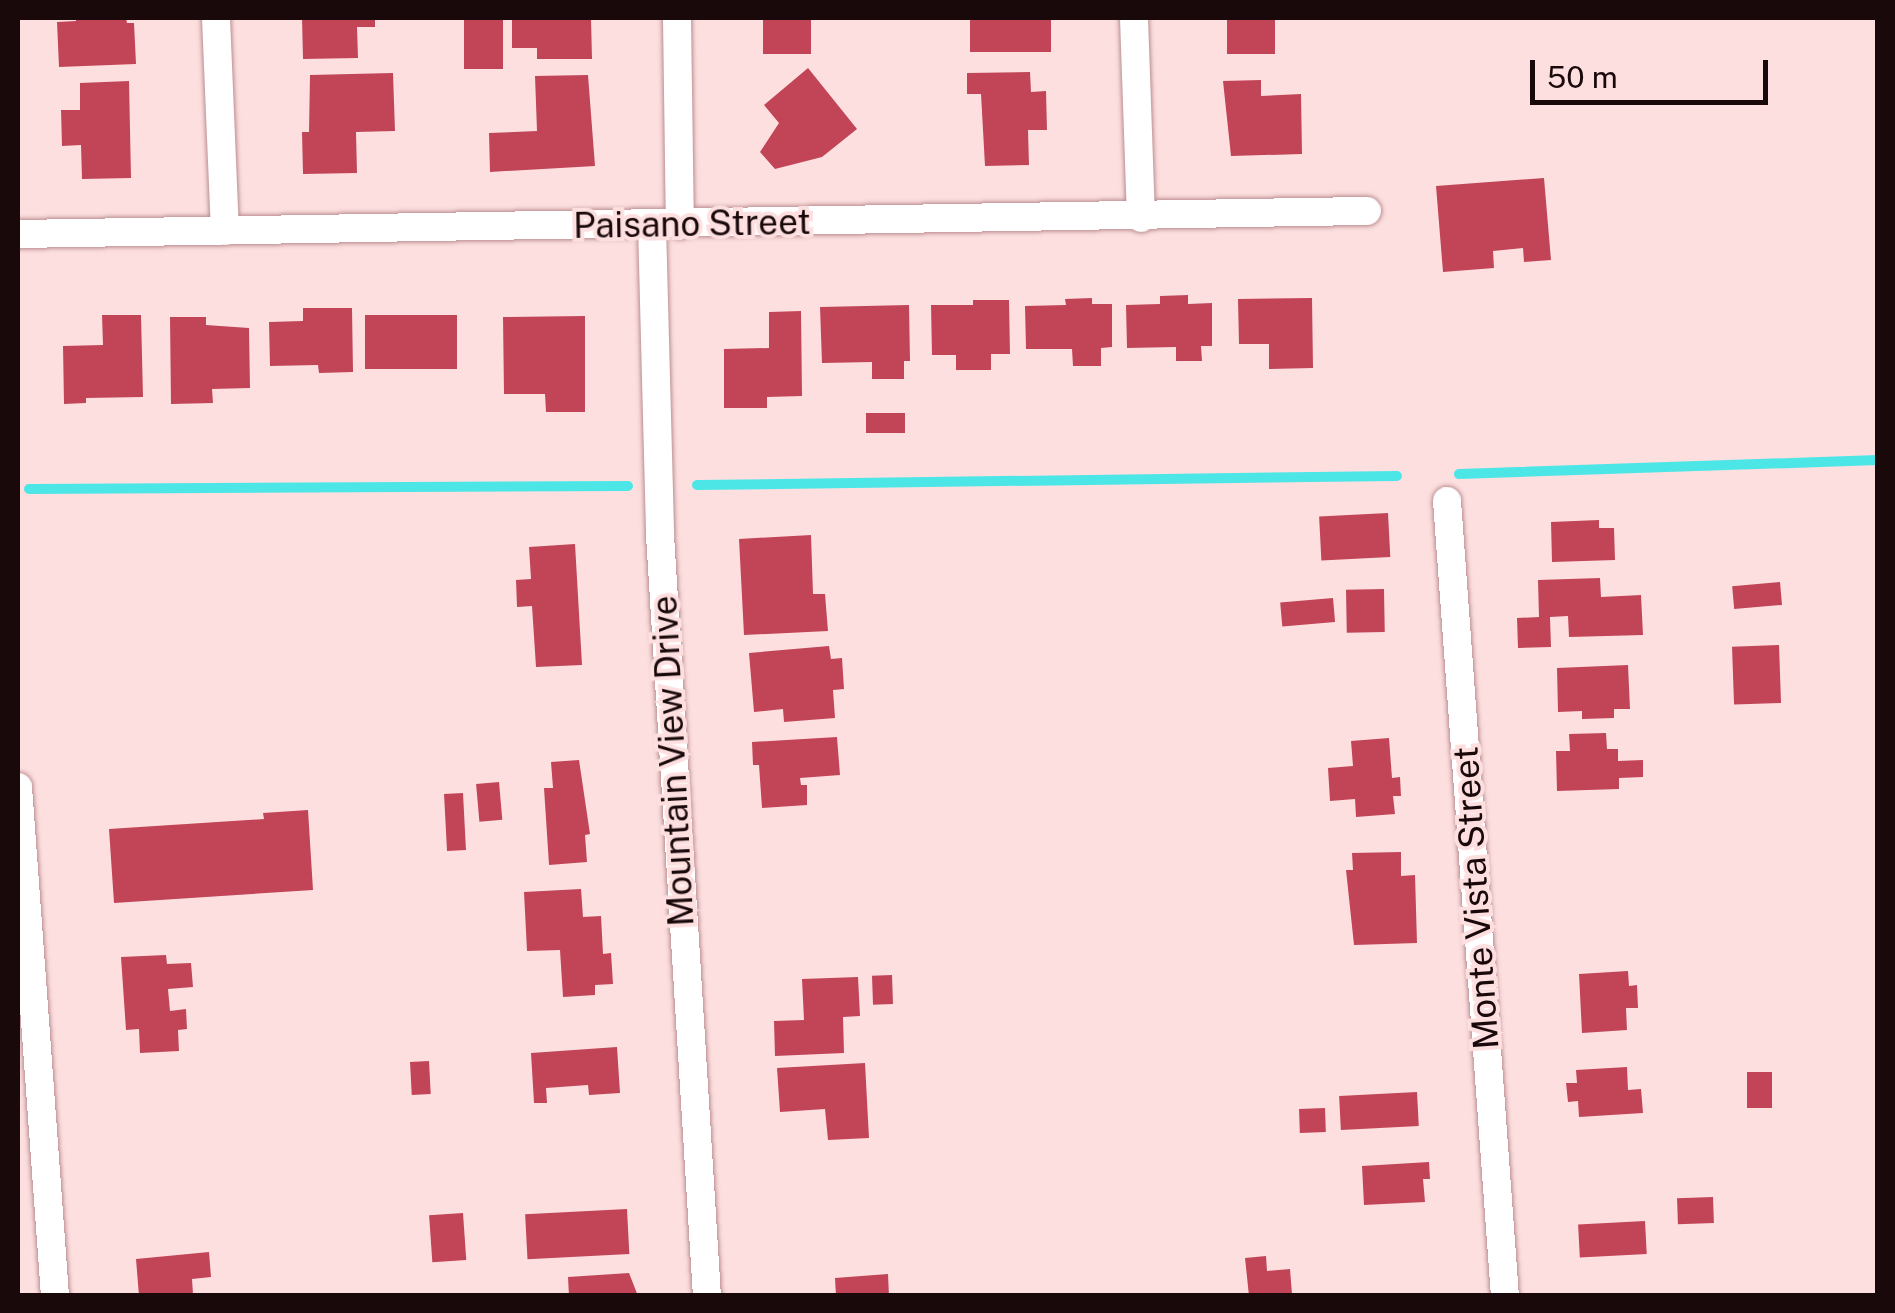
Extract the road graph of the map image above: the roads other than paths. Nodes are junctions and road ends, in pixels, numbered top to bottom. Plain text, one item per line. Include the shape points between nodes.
1 (216, 18) edge
2 (677, 18) edge
3 (1134, 18) edge
4 (1367, 211) dead end
5 (1141, 218) junction
6 (680, 225) junction
7 (652, 226) junction
8 (225, 231) junction
9 (18, 234) edge
10 (1447, 500) dead end
11 (18, 787) edge
12 (55, 1296) edge
13 (707, 1296) edge
14 (1504, 1296) edge

1 - 8 street
2 - 6 street
3 - 5 street
4 - 5 street, Paisano Street
5 - 6 street, Paisano Street
6 - 7 street, Paisano Street
7 - 8 street, Paisano Street
7 - 13 street, Mountain View Drive via 661,555
8 - 9 street, Paisano Street
10 - 14 street, Monte Vista Street
11 - 12 street

